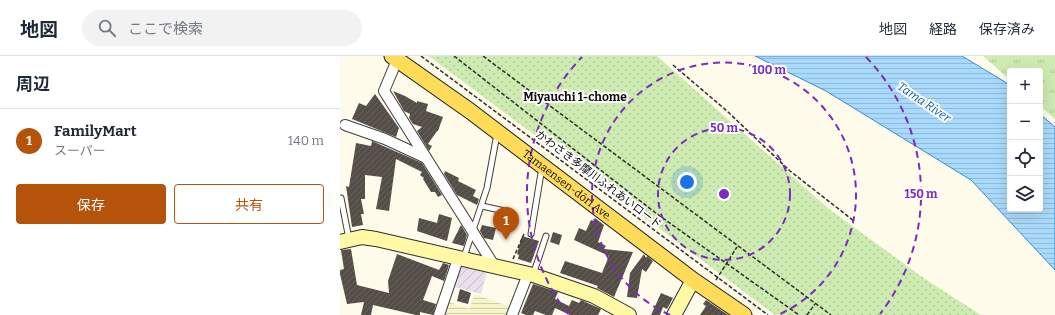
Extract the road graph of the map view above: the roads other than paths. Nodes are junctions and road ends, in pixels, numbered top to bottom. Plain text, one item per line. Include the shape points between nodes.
1 (394, 58) edge
2 (342, 124) edge
3 (497, 132) junction
4 (427, 158) junction
5 (542, 166) junction
6 (341, 198) dead end
7 (482, 206) junction
8 (509, 212) dead end
9 (472, 231) junction
10 (531, 234) road end
11 (546, 236) dead end
12 (344, 240) edge
13 (461, 260) junction
14 (495, 267) junction
15 (530, 275) junction
16 (692, 280) junction
17 (439, 315) edge
18 (512, 315) edge
19 (629, 315) edge
20 (674, 315) edge
21 (744, 315) edge

1 - 3 main road, Tamaensen-dōri Ave.
1 - 4 street via 384,91
2 - 4 street via 385,139
3 - 5 main road, Tamaensen-dōri Ave.
3 - 7 lane
4 - 9 street
5 - 10 lane
5 - 16 main road, Tamaensen-dōri Ave.
6 - 12 lane
7 - 8 lane
7 - 9 lane
9 - 13 lane
9 - 14 street
11 - 15 lane
12 - 13 street via 362,237 376,239
13 - 14 street
13 - 17 street
14 - 15 street
15 - 18 street
15 - 19 street via 590,294
16 - 20 street
16 - 21 main road, Tamaensen-dōri Ave.

